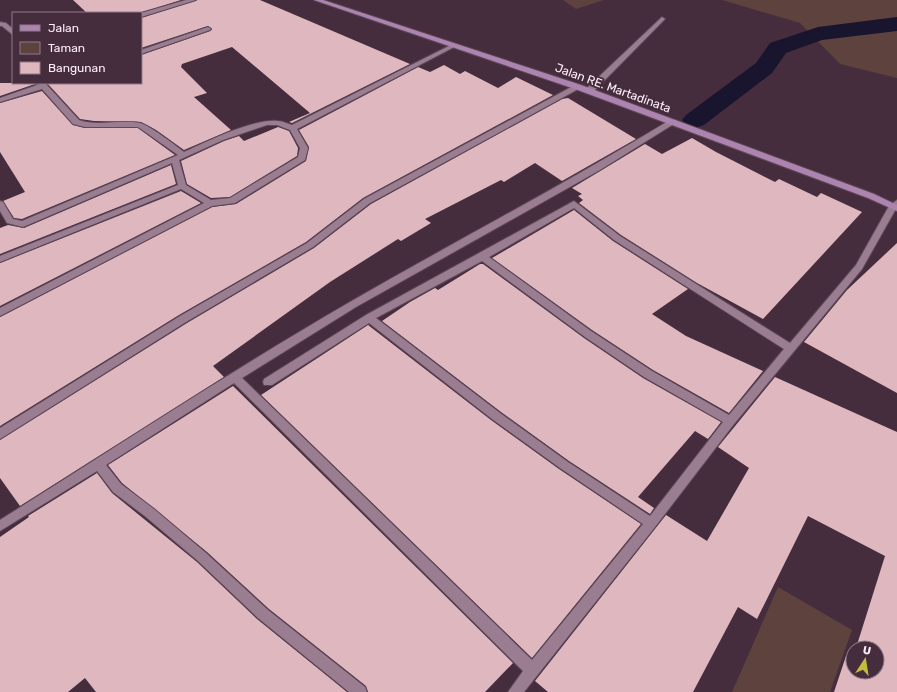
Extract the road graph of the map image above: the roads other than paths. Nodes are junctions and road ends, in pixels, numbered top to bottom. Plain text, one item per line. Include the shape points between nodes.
1 (193, 0) edge
2 (317, 0) edge
3 (142, 15) edge
4 (662, 19) dead end
5 (0, 24) edge
6 (208, 29) dead end
7 (12, 31) edge
8 (453, 46) junction
9 (142, 52) edge
10 (47, 85) edge
11 (578, 87) junction
12 (589, 91) junction
13 (0, 100) edge
14 (672, 122) junction
15 (293, 128) junction
16 (184, 155) junction
17 (175, 159) junction
18 (182, 186) junction
19 (210, 203) junction
20 (0, 204) edge
21 (896, 206) edge
22 (482, 257) junction
23 (0, 259) edge
24 (0, 312) edge
25 (369, 318) junction
26 (790, 348) junction
27 (235, 378) junction
28 (268, 382) dead end
29 (730, 421) junction
30 (0, 434) edge
31 (99, 464) junction
32 (651, 523) junction
33 (0, 526) edge
34 (532, 670) junction
35 (360, 692) edge
36 (515, 692) edge

1 - 3 street
2 - 8 main road, Jalan RE. Martadinata
4 - 12 street
5 - 7 street via 4,24
6 - 9 street
8 - 11 main road, Jalan RE. Martadinata
8 - 15 street
10 - 13 street
10 - 16 street via 76,122 85,125 140,125
11 - 12 main road, Jalan RE. Martadinata
11 - 30 street via 367,201 310,245 183,320
12 - 14 main road, Jalan RE. Martadinata
14 - 21 main road, Jalan RE. Martadinata
14 - 27 street via 597,168 353,305
15 - 16 street via 278,123 266,123 220,138
15 - 19 street via 304,148 302,158 232,202
16 - 17 street
17 - 18 street
17 - 20 street via 23,224 10,222
18 - 19 street
18 - 23 street
19 - 24 street
21 - 26 street via 859,267
22 - 25 street
22 - 26 street via 574,204 617,238
22 - 29 street via 648,374
25 - 28 street
25 - 32 street via 564,465
26 - 29 street
27 - 31 street
27 - 34 street
29 - 32 street
31 - 33 street
31 - 35 street via 116,488 150,513 263,614
32 - 34 street
34 - 36 street

